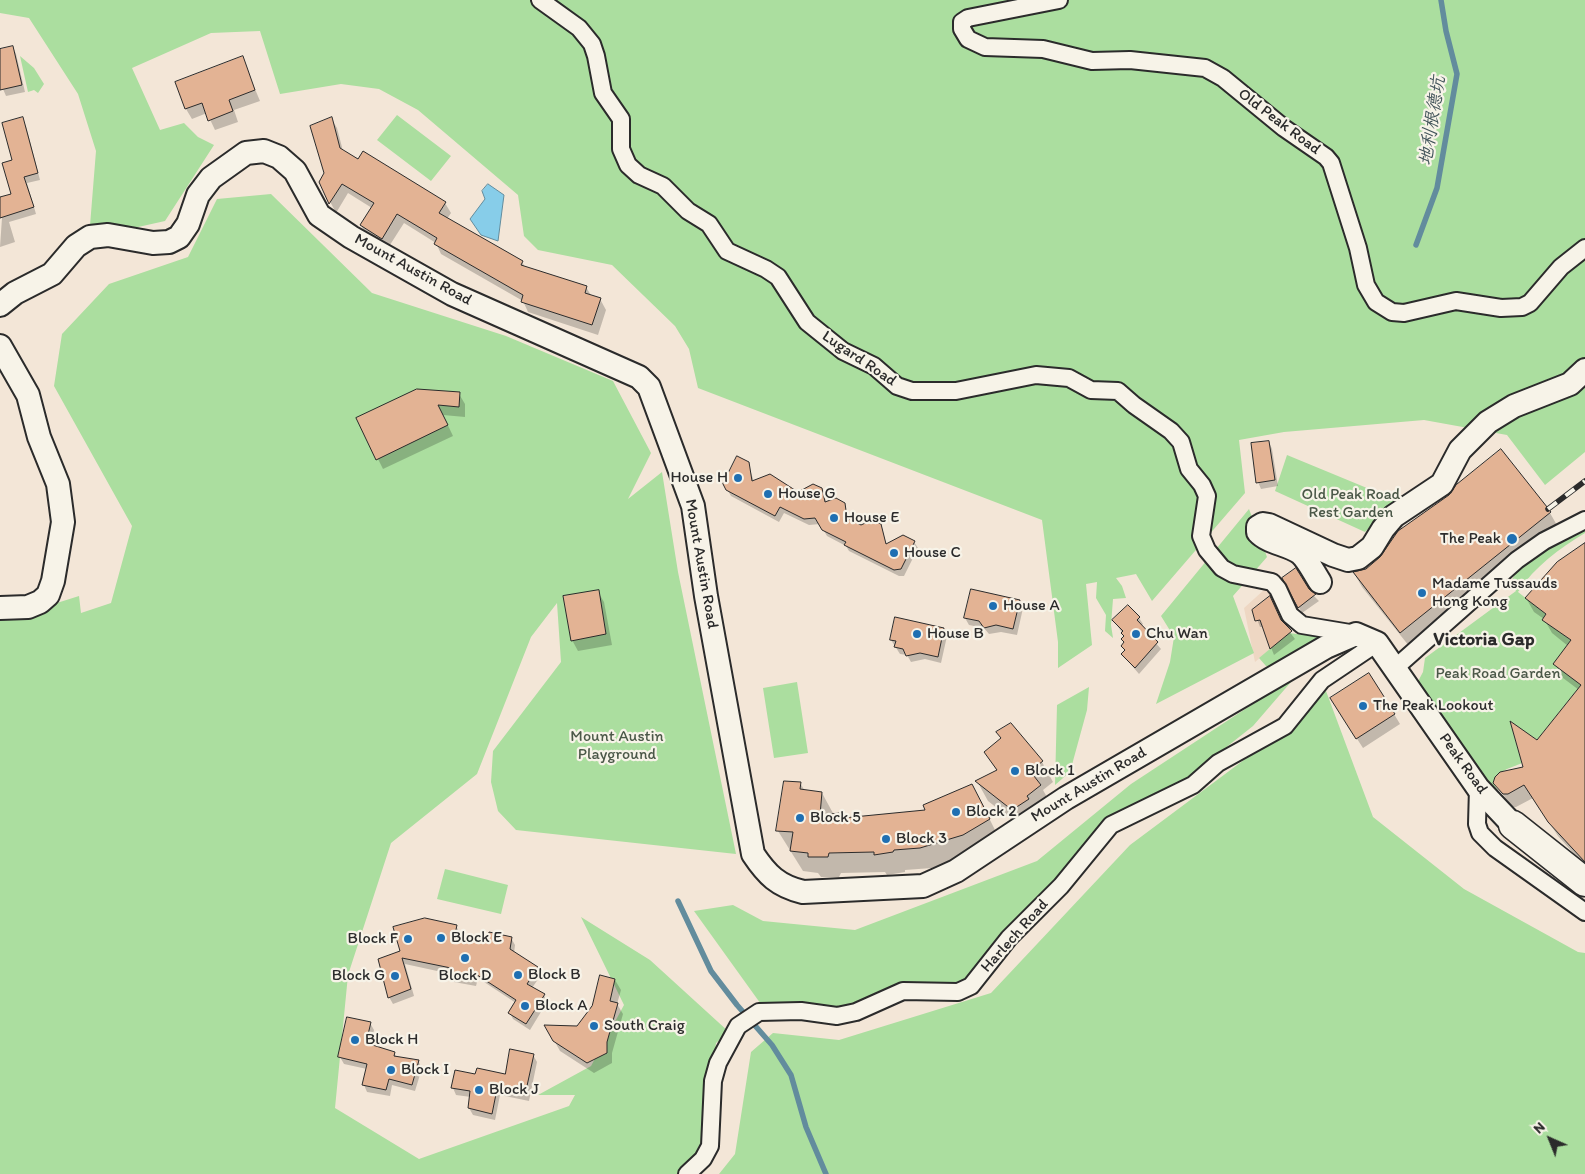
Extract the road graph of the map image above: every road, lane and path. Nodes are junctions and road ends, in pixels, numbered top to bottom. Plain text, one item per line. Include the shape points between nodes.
1 (540, 0) edge
2 (1059, 0) edge
3 (1585, 248) edge
4 (0, 305) edge
5 (0, 346) edge
6 (1585, 370) edge
7 (1585, 520) edge
8 (1320, 582) dead end
9 (0, 608) edge
10 (1356, 634) junction
11 (1377, 643) junction
12 (1395, 668) junction
13 (1478, 788) junction
14 (1513, 825) joint
15 (1585, 882) edge
16 (1585, 912) edge
17 (687, 1174) edge

1 - 10 street, Lugard Road via 579,28 592,44 603,93 621,119 621,149 628,165 663,186 688,211 709,224 727,251 776,275 807,322 842,352 874,366 897,386 912,391 956,391 1036,375 1067,377 1091,390 1118,392 1181,442 1189,469 1207,496 1201,536 1207,550 1222,568 1233,574 1272,582 1290,615 1302,625
2 - 3 street, Old Peak Road via 968,18 962,22 962,29 972,42 985,47 1047,49 1092,61 1130,60 1192,66 1205,68 1219,76 1332,164 1366,285 1376,302 1388,311 1404,313 1456,301 1501,308 1524,306 1564,263
4 - 10 street, Mount Austin Road via 52,274 76,246 90,237 108,235 152,243 169,242 179,237 188,224 198,195 211,178 246,153 264,151 278,157 295,171 319,215 351,237 452,294 639,377 649,387 693,506 753,854 764,869 787,888 803,892 923,886 956,871 1066,798 1326,648
5 - 9 street via 28,394 39,437 58,484 63,522 48,596 28,607
6 - 8 street via 1566,386 1514,406 1488,422 1460,450 1442,484 1394,516 1370,550 1358,558 1348,560 1333,555 1269,525 1258,527 1262,536 1301,555
7 - 12 street via 1544,541 1517,560
10 - 11 street
11 - 12 street, Peak Road
11 - 17 street, Harlech Road via 1322,680 1285,726 1218,762 1193,785 1111,825 1079,866 1008,938 965,990 903,992 856,1012 837,1016 801,1011 759,1012 738,1026 714,1076 710,1146 703,1159
12 - 13 street, Peak Road
13 - 14 street, Peak Road
13 - 16 street via 1476,824 1480,833 1495,848
14 - 15 main road, Peak Road

